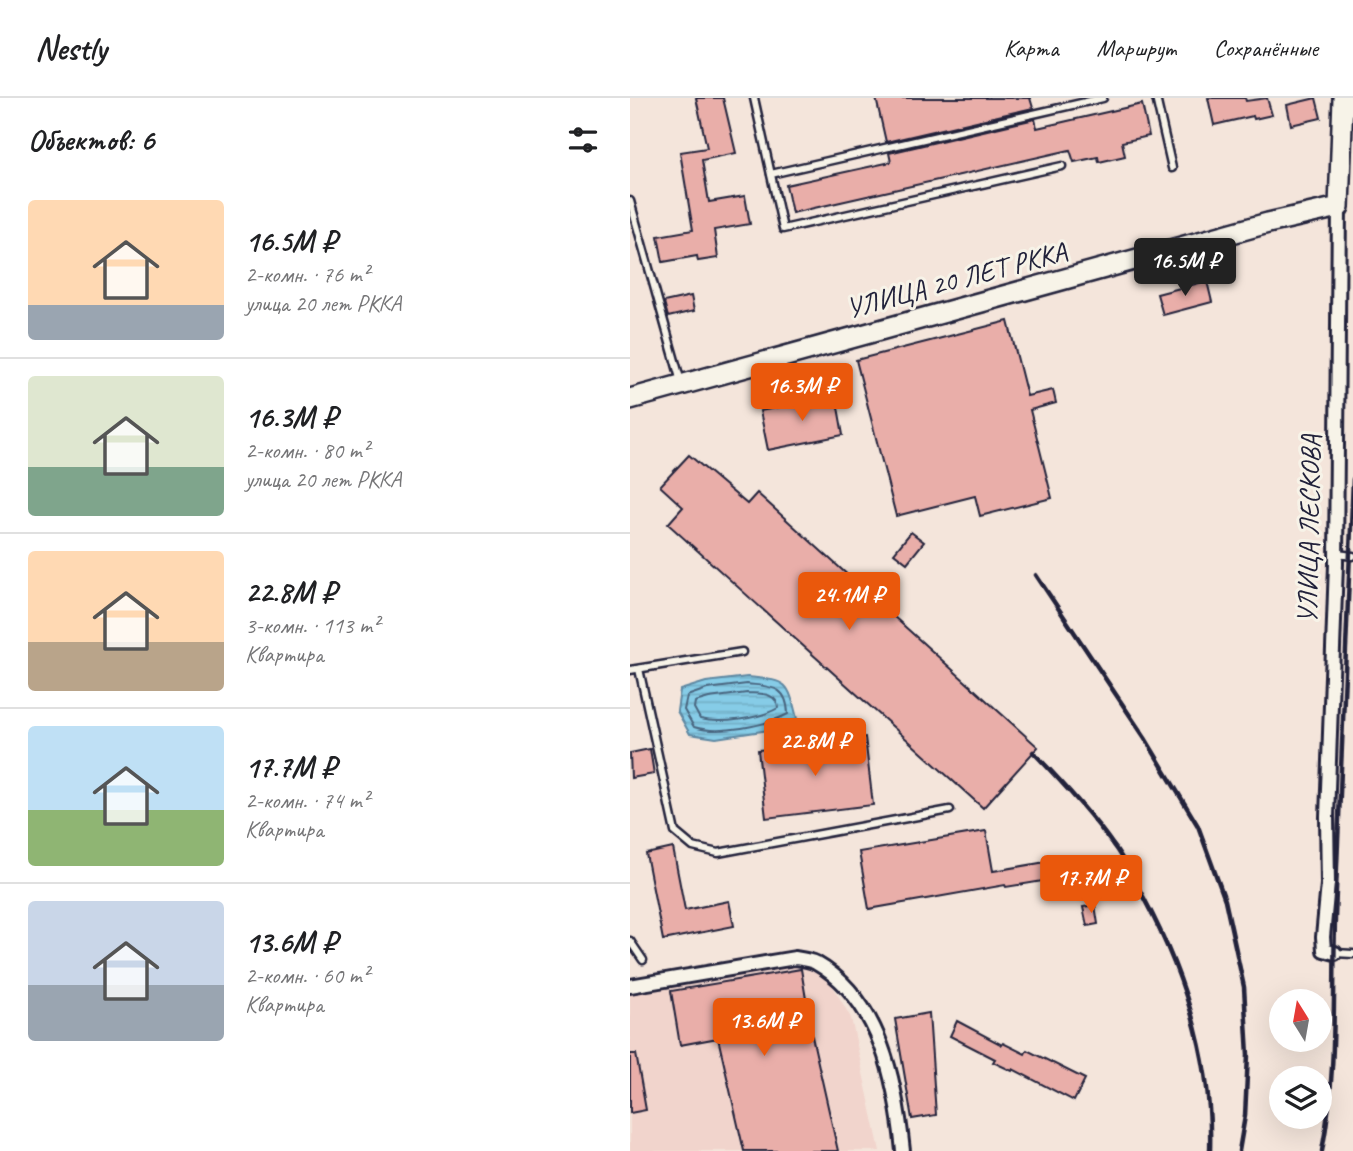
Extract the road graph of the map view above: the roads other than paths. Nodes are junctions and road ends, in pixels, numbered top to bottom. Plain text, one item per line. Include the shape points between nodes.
1 (754, 98) edge
2 (1103, 98) edge
3 (1156, 98) edge
4 (1343, 98) edge
5 (1062, 166) dead end
6 (1172, 168) dead end
7 (771, 174) junction
8 (630, 201) edge
9 (1346, 207) edge
10 (682, 383) junction
11 (630, 399) edge
12 (1336, 554) junction
13 (1353, 556) edge
14 (742, 652) dead end
15 (639, 669) junction
16 (630, 670) edge
17 (950, 810) dead end
18 (630, 941) edge
19 (1352, 952) edge
20 (1335, 953) joint
21 (643, 960) dead end
22 (630, 986) edge
23 (903, 1151) edge

1 - 7 lane
2 - 7 lane
3 - 6 lane
4 - 9 main road, УЛИЦА ЛЕСКОВА
5 - 7 lane via 783,229
8 - 10 lane
9 - 10 main road, УЛИЦА 20 ЛЕТ РККА via 1255,227
9 - 12 street, УЛИЦА ЛЕСКОВА
10 - 11 main road, УЛИЦА 20 ЛЕТ РККА
12 - 13 lane
12 - 20 street, УЛИЦА ЛЕСКОВА via 1323,937 1324,950
14 - 15 lane
15 - 16 lane
15 - 17 lane via 675,832 693,847 718,853
18 - 21 lane
19 - 20 lane
22 - 23 street via 795,958 814,961 844,984 868,1016 885,1054

